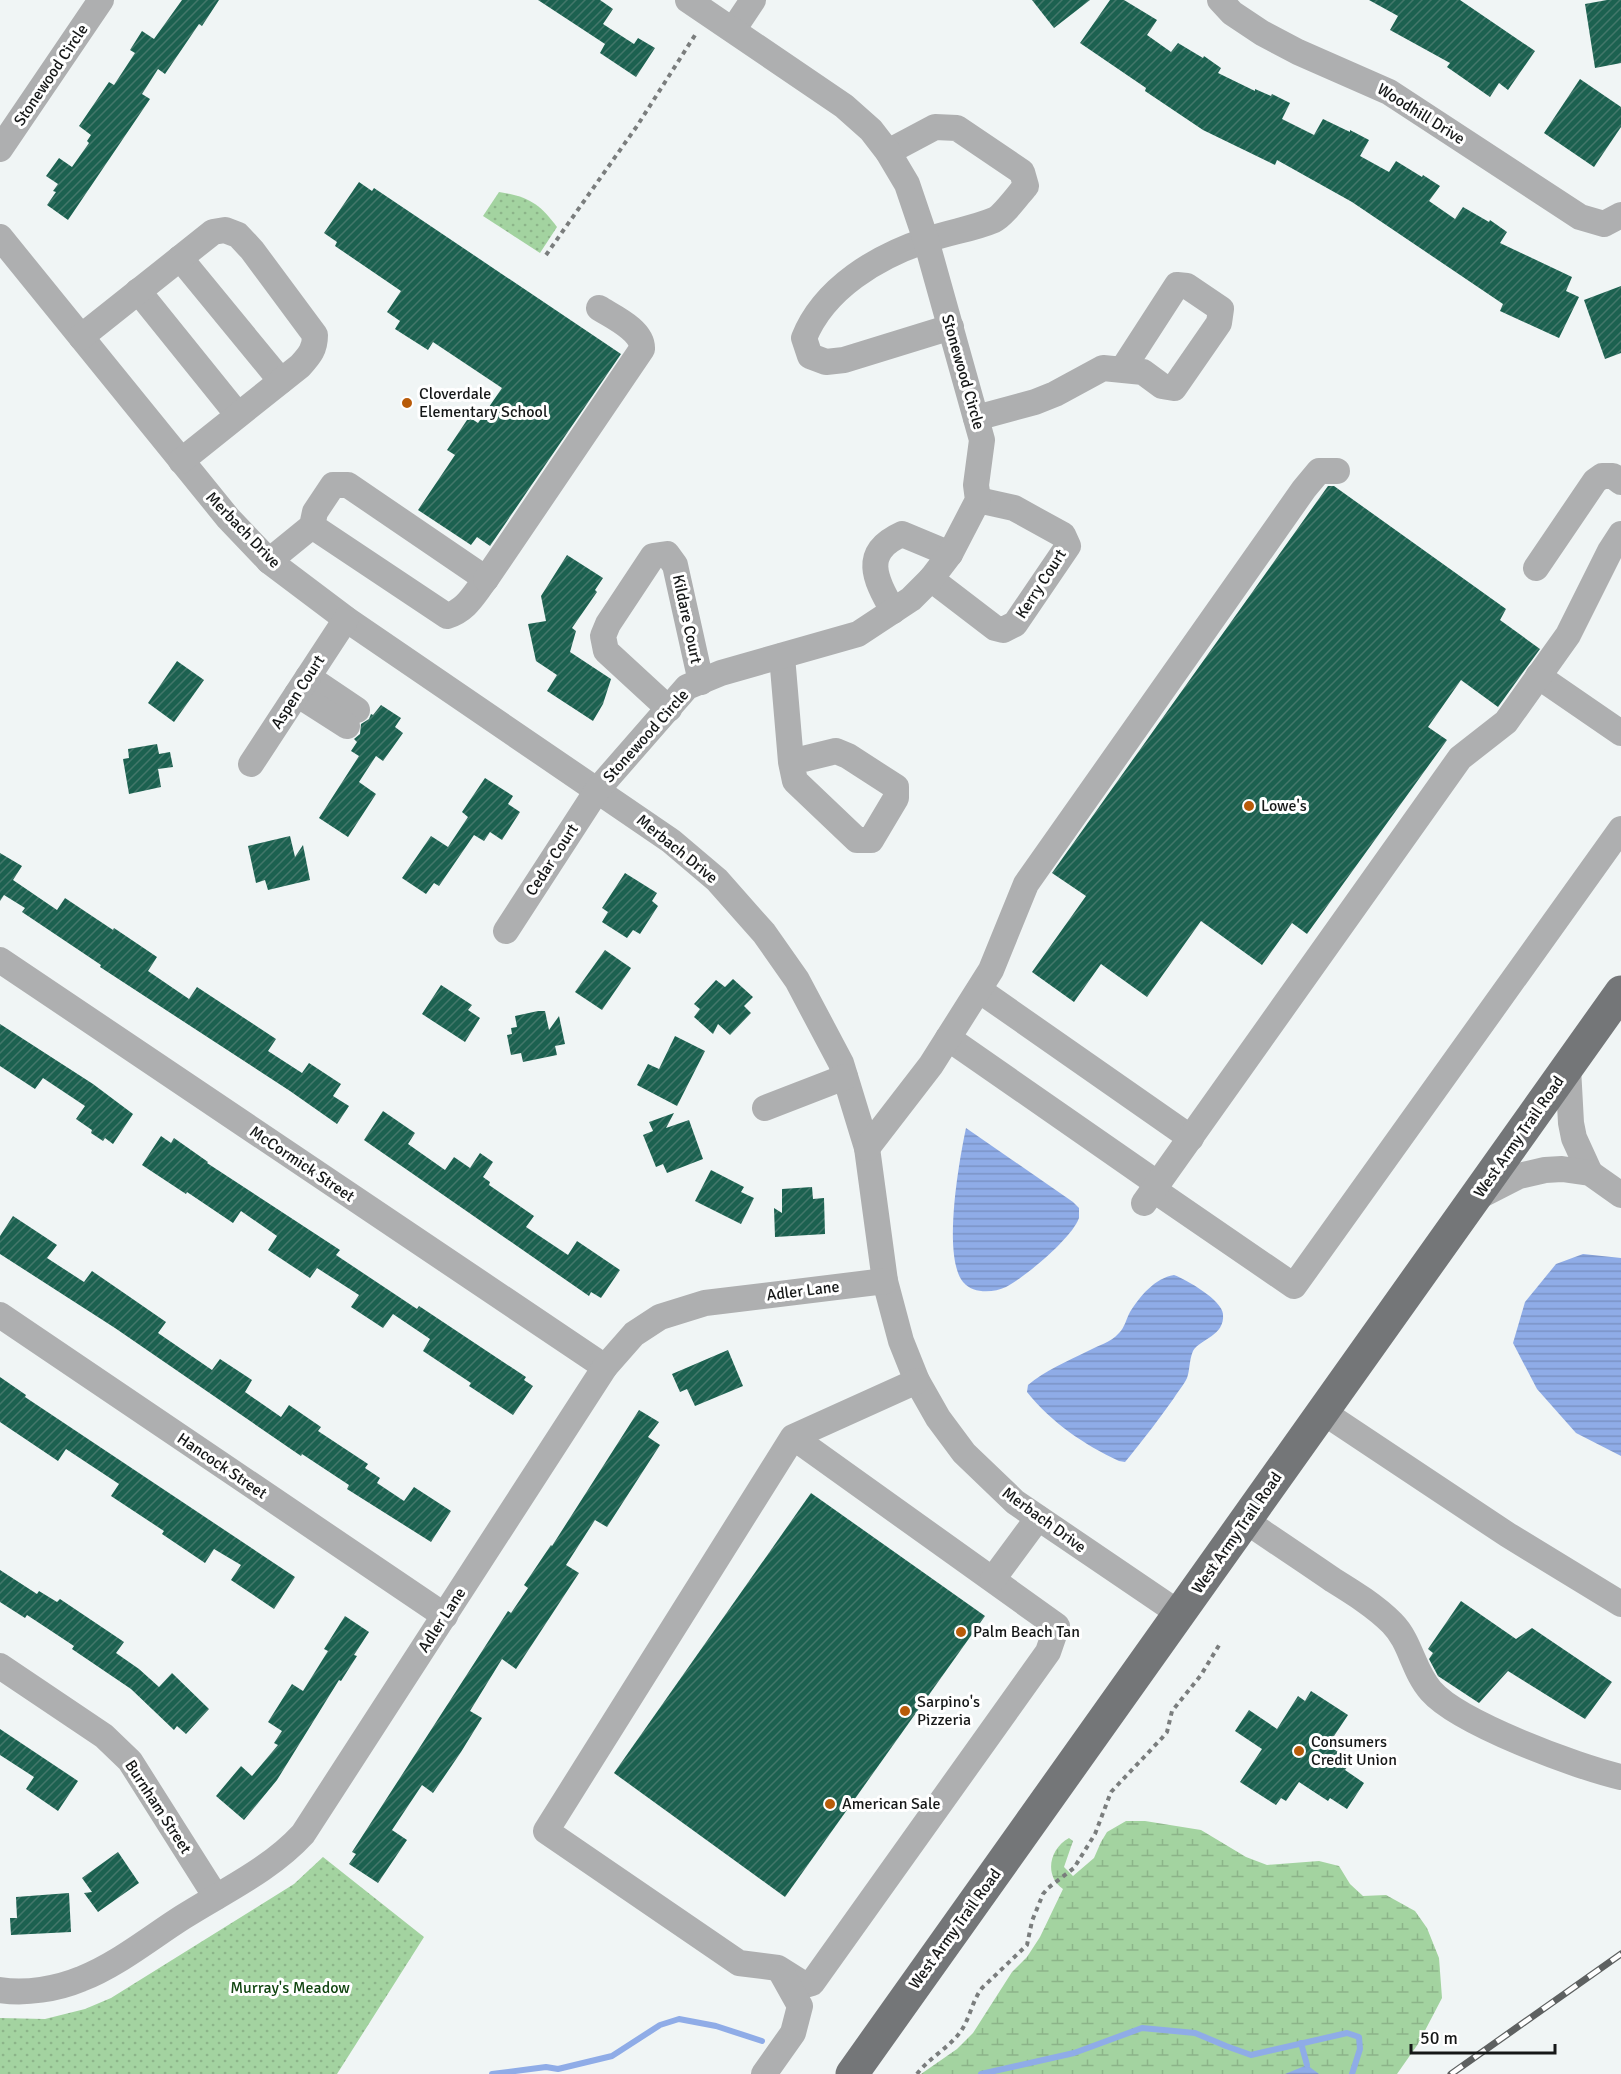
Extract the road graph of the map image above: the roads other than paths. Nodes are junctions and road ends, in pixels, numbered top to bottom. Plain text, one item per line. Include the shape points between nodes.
1 (101, 0) edge
2 (688, 0) edge
3 (753, 0) edge
4 (1220, 0) edge
5 (733, 30) junction
6 (0, 149) edge
7 (888, 152) junction
8 (1621, 215) edge
9 (0, 237) edge
10 (926, 240) junction
11 (180, 258) junction
12 (138, 291) junction
13 (599, 308) dead end
14 (951, 327) junction
15 (81, 337) junction
16 (1122, 370) dead end
17 (281, 381) junction
18 (238, 415) junction
19 (976, 418) junction
20 (182, 461) junction
21 (1338, 471) dead end
22 (1621, 482) edge
23 (978, 500) junction
24 (312, 526) junction
25 (1621, 534) edge
26 (950, 554) junction
27 (269, 561) junction
28 (1536, 568) dead end
29 (486, 579) junction
30 (931, 579) junction
31 (893, 611) junction
32 (346, 620) junction
33 (782, 656) junction
34 (1538, 676) junction
35 (701, 682) junction
36 (302, 685) junction
37 (669, 709) junction
38 (352, 718) dead end
39 (1621, 734) edge
40 (792, 762) dead end
41 (251, 764) dead end
42 (598, 789) junction
43 (1621, 829) edge
44 (506, 932) dead end
45 (0, 960) edge
46 (979, 990) junction
47 (1621, 992) edge
48 (948, 1038) junction
49 (1568, 1068) junction
50 (846, 1077) junction
51 (765, 1108) dead end
52 (1191, 1138) junction
53 (867, 1148) junction
54 (1590, 1173) junction
55 (1152, 1192) junction
56 (1621, 1194) edge
57 (1475, 1199) junction
58 (885, 1281) junction
59 (0, 1315) edge
60 (605, 1367) junction
61 (917, 1380) junction
62 (1323, 1412) junction
63 (793, 1437) junction
64 (1038, 1518) junction
65 (1246, 1521) junction
66 (993, 1579) junction
67 (1621, 1604) edge
68 (1180, 1614) junction
69 (445, 1616) junction
70 (0, 1666) edge
71 (1621, 1777) edge
72 (216, 1897) junction
73 (778, 1968) junction
74 (0, 1990) edge
75 (764, 2074) edge
76 (852, 2074) edge

1 - 6 street, Stonewood Circle
2 - 5 street, Stonewood Circle
3 - 5 street
4 - 8 street, Woodhill Drive via 1262,33 1389,92 1580,217 1604,224
5 - 7 street, Stonewood Circle via 844,106
7 - 10 street, Stonewood Circle via 907,184
7 - 10 street via 935,127 957,128 1022,172 1026,186 996,219
9 - 15 street, Merbach Drive
10 - 14 street, Stonewood Circle
10 - 14 street via 864,269 828,299 810,321 804,338 810,356 826,362
11 - 12 street
11 - 17 street
11 - 17 street via 213,232 225,230 238,235 252,250 315,334 315,347 309,356
12 - 15 street
12 - 18 street
13 - 29 street via 640,338 642,349
14 - 19 street, Stonewood Circle
15 - 20 street, Merbach Drive
16 - 19 street via 1103,368 1035,402
17 - 18 street
18 - 20 street
19 - 23 street, Stonewood Circle via 982,440
20 - 27 street, Merbach Drive
21 - 46 street via 1319,471 1304,489 1026,884
22 - 28 street via 1613,476 1595,481
23 - 26 street, Stonewood Circle
23 - 30 street, Kerry Court via 1014,508 1063,535 1068,546 1015,624 1003,630
24 - 27 street
24 - 29 street via 447,616 469,603
24 - 29 street via 315,513 333,485 348,486
25 - 34 street via 1568,635
26 - 30 street, Stonewood Circle
26 - 31 street via 902,534 889,540 879,552 874,569
27 - 32 street, Merbach Drive
30 - 31 street, Stonewood Circle
31 - 33 street, Stonewood Circle via 858,634
32 - 36 street, Aspen Court
32 - 42 street, Merbach Drive
33 - 35 street, Stonewood Circle
33 - 40 street
34 - 39 street
34 - 52 street via 1506,722 1460,758
35 - 37 street, Stonewood Circle via 687,687
35 - 37 street, Kildare Court via 675,565 667,554 653,556 603,636 606,651
36 - 38 street
36 - 41 street, Aspen Court
37 - 42 street, Stonewood Circle
42 - 44 street, Cedar Court
42 - 50 street, Merbach Drive via 687,853 736,900 797,980
43 - 55 street via 1294,1286
45 - 60 street, McCormick Street
46 - 48 street
46 - 52 street
47 - 49 main road, West Army Trail Road
48 - 53 street
48 - 55 street
49 - 54 street via 1571,1123
49 - 57 main road, West Army Trail Road
50 - 51 street
50 - 53 street, Merbach Drive
52 - 55 street
53 - 58 street, Merbach Drive
54 - 56 street
54 - 57 street via 1545,1170 1519,1176
57 - 62 main road, West Army Trail Road
58 - 60 street, Adler Lane via 705,1303 660,1317 634,1334
58 - 61 street, Merbach Drive via 901,1341
59 - 69 street, Hancock Street
60 - 69 street, Adler Lane
61 - 63 street
61 - 64 street, Merbach Drive via 963,1453
62 - 65 main road, West Army Trail Road
62 - 67 street via 1508,1535
63 - 66 street
63 - 73 street via 546,1831 739,1963
64 - 66 street
64 - 68 street, Merbach Drive
65 - 68 main road, West Army Trail Road
65 - 71 street via 1394,1625 1416,1670 1445,1704 1536,1748
66 - 73 street via 1057,1626 1048,1652 812,1983 804,1985
68 - 76 main road, West Army Trail Road
69 - 72 street, Adler Lane via 303,1834 273,1863
70 - 72 street, Burnham Street via 119,1749
72 - 74 street, Adler Lane via 81,1980 53,1988
73 - 75 street via 800,2006 793,2033

